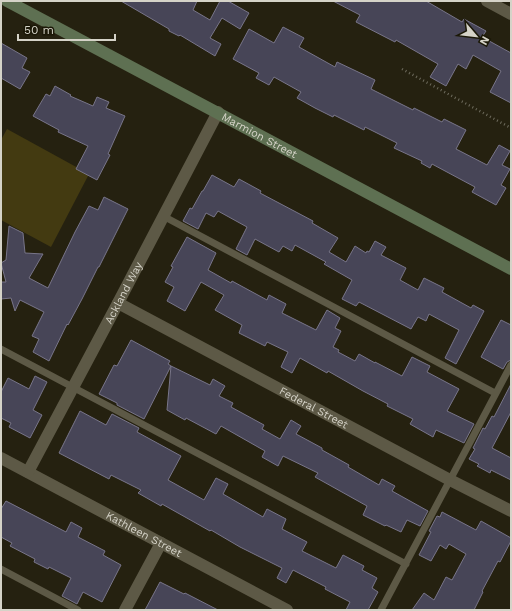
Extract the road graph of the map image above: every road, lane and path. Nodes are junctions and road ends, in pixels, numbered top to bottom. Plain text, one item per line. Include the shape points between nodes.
1 (7, 1) edge
2 (487, 1) edge
3 (511, 14) edge
4 (402, 69) dead end
5 (218, 112) junction
6 (511, 128) edge
7 (164, 216) junction
8 (511, 269) edge
9 (118, 303) junction
10 (1, 349) edge
11 (511, 365) edge
12 (72, 388) junction
13 (496, 393) junction
14 (1, 458) edge
15 (28, 472) junction
16 (450, 480) junction
17 (511, 511) edge
18 (161, 543) junction
19 (406, 564) junction
20 (1, 569) edge
21 (78, 610) edge
22 (125, 610) edge
23 (287, 610) edge
24 (381, 610) edge

1 - 5 street, Marmion Street
2 - 3 street
4 - 6 path
5 - 7 street, Ackland Way
5 - 8 street, Marmion Street
7 - 9 street, Ackland Way
7 - 13 lane
9 - 12 street, Ackland Way
9 - 16 street, Federal Street
10 - 12 lane
11 - 13 lane
12 - 15 street, Ackland Way
12 - 19 lane
13 - 16 lane
14 - 15 street, Kathleen Street
15 - 18 street, Kathleen Street
16 - 17 street, Federal Street
16 - 19 lane
18 - 22 street
18 - 23 street, Kathleen Street
19 - 24 lane
20 - 21 lane

